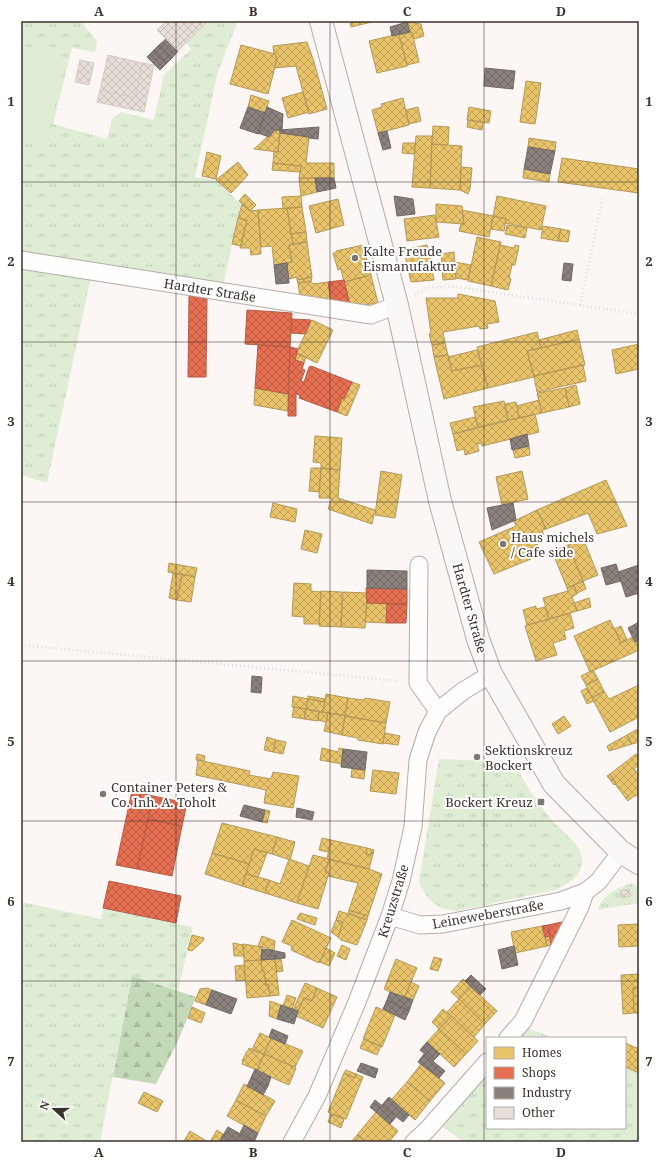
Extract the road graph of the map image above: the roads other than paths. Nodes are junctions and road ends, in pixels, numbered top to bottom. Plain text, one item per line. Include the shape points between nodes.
1 (321, 21) edge
2 (21, 260) edge
3 (397, 305) junction
4 (419, 565) dead end
5 (491, 674) junction
6 (438, 711) junction
7 (621, 852) junction
8 (639, 863) edge
9 (585, 892) junction
10 (390, 916) junction
11 (509, 1037) edge
12 (486, 1063) edge
13 (292, 1142) edge
14 (414, 1142) edge

1 - 3 main road, Hardter Straße
2 - 3 street, Hardter Straße via 371,315
3 - 5 main road, Hardter Straße via 440,502 478,639
4 - 6 street via 418,683
5 - 6 street, Kreuzstraße via 463,691
5 - 7 main road, Hardter Straße via 554,784
6 - 10 street, Kreuzstraße via 427,732 418,760 413,827
7 - 8 main road, Hardter Straße
7 - 9 street, Leineweberstraße via 598,882
9 - 10 street, Leineweberstraße via 561,902 443,924 420,925
9 - 11 street, Leineweberstraße via 580,907 522,1021
10 - 13 street, Kreuzstraße via 323,1081
12 - 14 street

